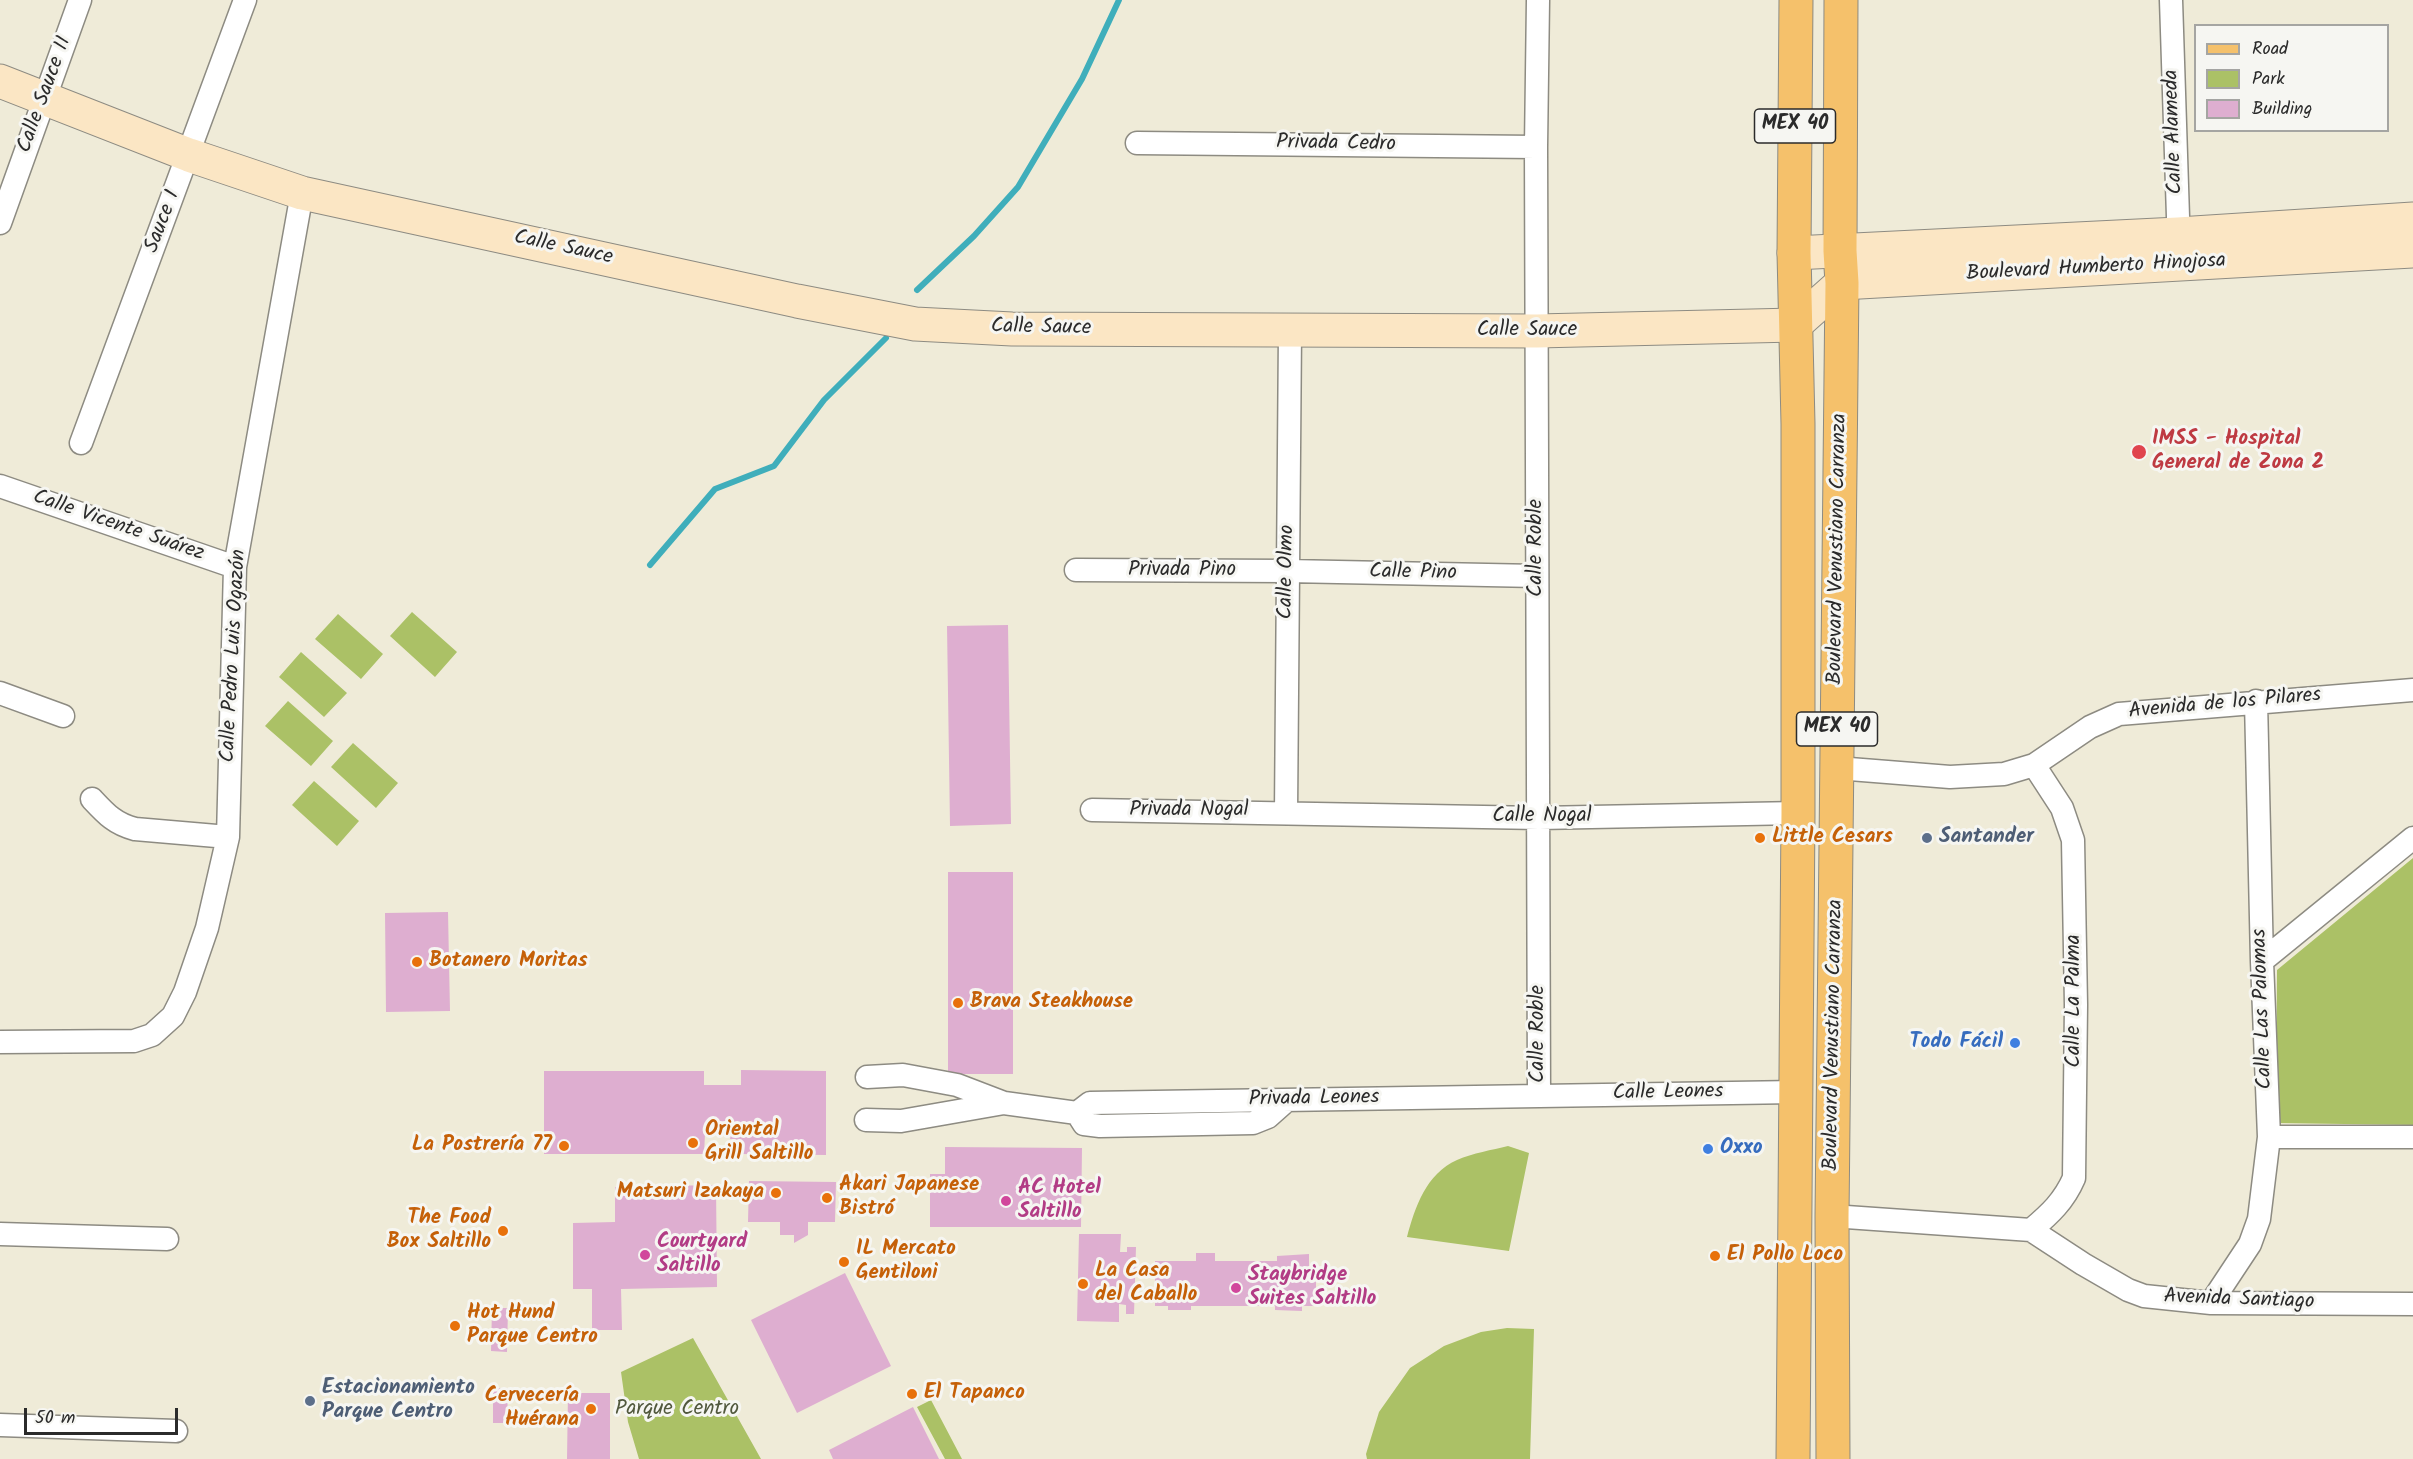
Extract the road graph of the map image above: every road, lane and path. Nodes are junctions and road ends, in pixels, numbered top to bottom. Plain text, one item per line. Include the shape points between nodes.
1 (80, 0) edge
2 (245, 0) edge
3 (1538, 0) edge
4 (1796, 0) edge
5 (1841, 0) edge
6 (2171, 0) edge
7 (0, 81) edge
8 (45, 99) junction
9 (1137, 143) dead end
10 (1536, 147) junction
11 (189, 155) junction
12 (302, 193) junction
13 (2413, 219) edge
14 (0, 224) edge
15 (2179, 249) junction
16 (2413, 250) edge
17 (1840, 251) junction
18 (1794, 253) junction
19 (1976, 260) junction
20 (1842, 283) junction
21 (1795, 325) junction
22 (1290, 331) junction
23 (1537, 331) junction
24 (81, 443) dead end
25 (0, 486) edge
26 (236, 567) junction
27 (1076, 570) dead end
28 (1288, 571) junction
29 (1537, 576) junction
30 (2413, 690) edge
31 (0, 693) edge
32 (2256, 702) junction
33 (63, 716) dead end
34 (2034, 765) junction
35 (1837, 768) junction
36 (92, 798) dead end
37 (1092, 810) dead end
38 (1286, 812) junction
39 (1798, 813) junction
40 (1539, 818) junction
41 (228, 837) junction
42 (2413, 838) edge
43 (2262, 961) junction
44 (0, 1042) edge
45 (867, 1077) dead end
46 (1796, 1092) junction
47 (1539, 1096) junction
48 (1004, 1103) junction
49 (866, 1120) dead end
50 (2269, 1137) junction
51 (2413, 1137) edge
52 (1832, 1215) junction
53 (2031, 1230) junction
54 (0, 1234) edge
55 (167, 1239) dead end
56 (2211, 1303) junction
57 (2413, 1304) edge
58 (0, 1425) edge
59 (176, 1431) dead end
60 (1793, 1459) edge
61 (1833, 1459) edge

1 - 8 street, Calle Sauce II
2 - 11 street, Sauce I
3 - 10 street, Calle Roble
4 - 18 main road, Boulevard Venustiano Carranza / MEX 40
5 - 17 main road, Boulevard Venustiano Carranza / MEX 40
6 - 15 street, Calle Alameda
7 - 8 street, Calle Sauce
8 - 11 street, Calle Sauce
8 - 14 street, Calle Sauce II
9 - 10 street, Privada Cedro
10 - 23 street, Calle Roble
11 - 12 street, Calle Sauce
11 - 24 street, Sauce I
12 - 22 street, Calle Sauce via 915,324 1012,329
12 - 26 street, Calle Pedro Luis Ogazón
13 - 15 street, Boulevard Humberto Hinojosa
15 - 16 street, Boulevard Humberto Hinojosa
15 - 19 street, Boulevard Humberto Hinojosa
17 - 18 street, Boulevard Humberto Hinojosa
17 - 19 street, Boulevard Humberto Hinojosa
17 - 20 main road, Boulevard Venustiano Carranza / MEX 40
18 - 21 main road, Boulevard Venustiano Carranza / MEX 40
19 - 20 street, Boulevard Humberto Hinojosa
20 - 21 street
20 - 35 main road, Boulevard Venustiano Carranza / MEX 40
21 - 23 street, Calle Sauce
21 - 39 main road, Boulevard Venustiano Carranza / MEX 40
22 - 23 street, Calle Sauce
22 - 28 street, Calle Olmo
23 - 29 street, Calle Roble
25 - 26 street, Calle Vicente Suárez
26 - 41 street, Calle Pedro Luis Ogazón
27 - 28 street, Privada Pino
28 - 29 street, Calle Pino
28 - 38 street, Calle Olmo
29 - 40 street, Calle Roble
30 - 32 street, Avenida de los Pilares
31 - 33 street
32 - 34 street, Avenida de los Pilares via 2119,714 2090,727
32 - 43 street, Calle Las Palomas
34 - 35 street, Avenida de los Pilares via 1984,777
34 - 53 street, Calle La Palma via 2062,808 2073,840 2076,1017 2074,1178 2051,1214
35 - 52 main road, Boulevard Venustiano Carranza / MEX 40
36 - 41 street via 109,818 121,825
37 - 38 street, Privada Nogal
38 - 40 street, Calle Nogal
39 - 40 street, Calle Nogal
39 - 46 main road, Boulevard Venustiano Carranza / MEX 40
40 - 47 street, Calle Roble
41 - 44 street, Calle Pedro Luis Ogazón via 207,928 185,992 173,1016 152,1035 134,1041
42 - 43 street
43 - 50 street, Calle Las Palomas
45 - 48 street via 903,1075 957,1085
46 - 47 street, Calle Leones
46 - 60 main road, Boulevard Venustiano Carranza / MEX 40
47 - 48 street, Privada Leones via 1083,1108
48 - 49 street via 901,1121
50 - 51 street
50 - 56 street, Calle Las Palomas via 2259,1219 2250,1244
52 - 53 street, Avenida Santiago
52 - 61 main road, Boulevard Venustiano Carranza / MEX 40
53 - 56 street, Avenida Santiago via 2136,1293
54 - 55 street
56 - 57 street, Avenida Santiago
58 - 59 street

